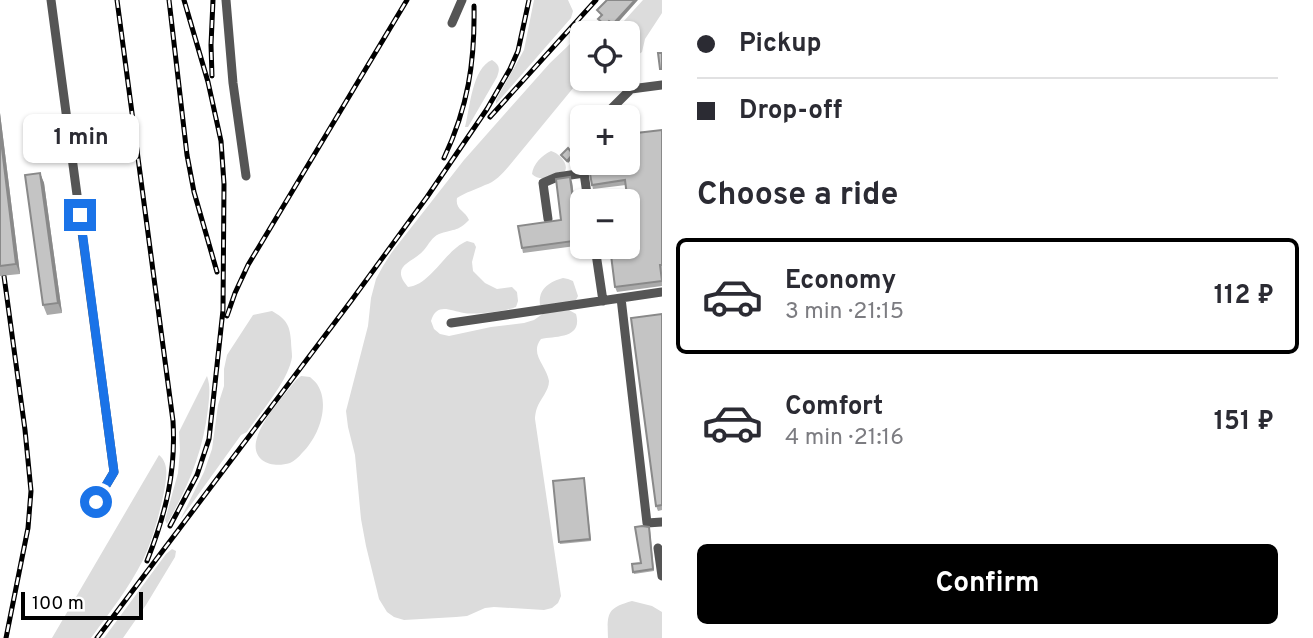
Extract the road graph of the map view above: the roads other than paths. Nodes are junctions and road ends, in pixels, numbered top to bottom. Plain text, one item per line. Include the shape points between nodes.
1 (51, 0) edge
2 (226, 0) edge
3 (461, 0) edge
4 (452, 23) dead end
5 (662, 85) edge
6 (615, 105) edge
7 (570, 175) edge
8 (246, 176) dead end
9 (548, 219) edge
10 (597, 259) edge
11 (662, 292) edge
12 (621, 298) junction
13 (603, 300) junction
14 (451, 323) dead end
15 (96, 502) dead end
16 (662, 522) edge
17 (659, 548) dead end
18 (662, 576) edge

1 - 15 lane via 114,472
2 - 8 lane
3 - 4 lane
5 - 6 lane via 631,89
7 - 9 lane via 543,183
10 - 13 lane
11 - 12 lane
12 - 13 lane
12 - 16 lane via 647,523
13 - 14 lane
17 - 18 lane

